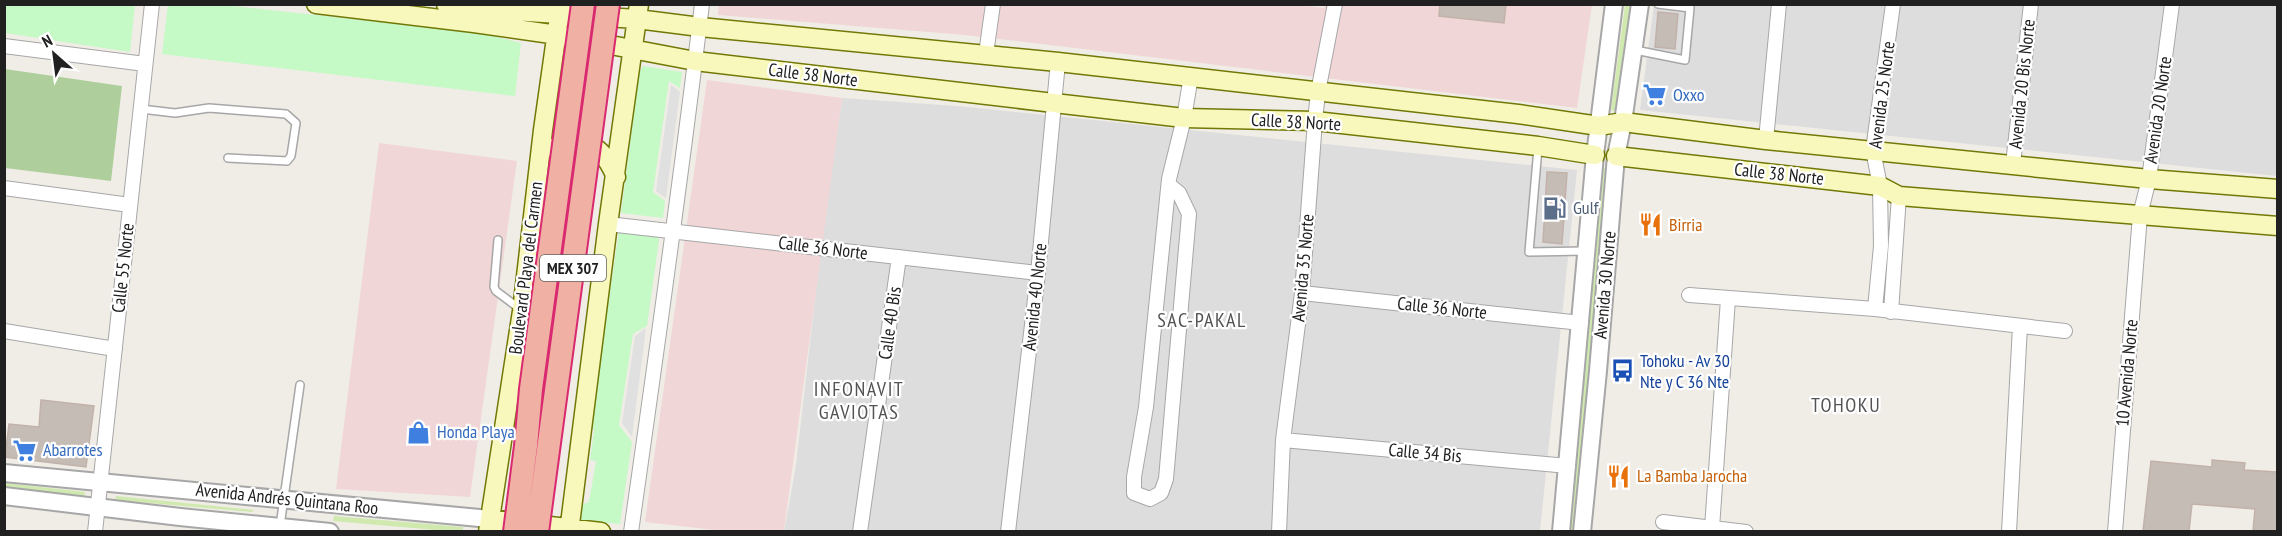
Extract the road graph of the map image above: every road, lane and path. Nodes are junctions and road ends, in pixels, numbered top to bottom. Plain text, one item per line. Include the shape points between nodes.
1 (152, 4) edge
2 (316, 4) edge
3 (446, 4) edge
4 (583, 4) edge
5 (608, 4) edge
6 (702, 4) edge
7 (993, 4) edge
8 (1335, 4) edge
9 (1614, 4) edge
10 (1640, 4) edge
11 (1658, 4) edge
12 (1779, 4) edge
13 (1893, 4) edge
14 (2031, 4) edge
15 (2172, 4) edge
16 (488, 7) edge
17 (560, 9) edge
18 (638, 12) edge
19 (700, 27) junction
20 (557, 35) junction
21 (4, 46) edge
22 (1633, 50) junction
23 (632, 51) junction
24 (986, 54) junction
25 (695, 61) junction
26 (1058, 62) junction
27 (145, 64) junction
28 (1191, 76) junction
29 (1318, 92) junction
30 (1054, 103) junction
31 (141, 109) junction
32 (1184, 118) junction
33 (1315, 121) junction
34 (1623, 122) junction
35 (1599, 126) junction
36 (1766, 140) junction
37 (1538, 146) junction
38 (1874, 150) junction
39 (1595, 155) junction
40 (1616, 156) junction
41 (228, 158) dead end
42 (2013, 164) junction
43 (539, 170) junction
44 (616, 177) junction
45 (2149, 179) junction
46 (1168, 185) junction
47 (1880, 186) junction
48 (4, 188) edge
49 (2277, 189) edge
50 (1899, 196) junction
51 (130, 206) junction
52 (2140, 215) junction
53 (608, 224) junction
54 (2277, 226) edge
55 (675, 231) junction
56 (498, 240) dead end
57 (1587, 251) junction
58 (899, 257) junction
59 (1038, 273) junction
60 (1302, 293) junction
61 (1689, 295) dead end
62 (1728, 299) junction
63 (1875, 309) junction
64 (522, 311) junction
65 (1891, 312) junction
66 (1581, 323) junction
67 (2020, 327) junction
68 (2065, 331) dead end
69 (4, 332) edge
70 (115, 349) junction
71 (300, 385) dead end
72 (531, 389) junction
73 (555, 404) junction
74 (1283, 440) junction
75 (1568, 466) junction
76 (4, 473) edge
77 (100, 483) junction
78 (4, 496) edge
79 (285, 499) junction
80 (98, 507) junction
81 (1663, 522) dead end
82 (280, 526) junction
83 (493, 527) edge
84 (1712, 528) junction
85 (563, 530) edge
86 (95, 531) edge
87 (330, 531) edge
88 (515, 531) edge
89 (537, 531) edge
90 (601, 531) edge
91 (631, 531) edge
92 (860, 531) edge
93 (1008, 531) edge
94 (1279, 531) edge
95 (1561, 531) edge
96 (1582, 531) edge
97 (1746, 531) edge
98 (2009, 531) edge
99 (2115, 531) edge

1 - 27 street, Calle 55 Norte
2 - 20 main road, Calle 38 Norte
3 - 16 main road, Calle 38 Norte
4 - 72 highway, MEX 307, bridge
5 - 73 highway, MEX 307, bridge
6 - 19 street
7 - 24 street
8 - 29 street, Avenida 35 Norte
9 - 35 street, Avenida 30 Norte
10 - 22 street, Avenida 30 Norte
11 - 22 lane via 1690,8 1685,60
12 - 36 street
13 - 38 street, Avenida 25 Norte
14 - 42 street, Avenida 20 Bis Norte
15 - 45 street, Avenida 20 Norte
16 - 17 main road, Calle 38 Norte
17 - 18 main road, Calle 38 Norte
17 - 20 main road, Boulevard Playa del Carmen
18 - 19 main road, Calle 38 Norte
18 - 23 main road
19 - 24 main road, Calle 38 Norte
19 - 25 street
20 - 23 main road, Calle 38 Norte
20 - 43 main road, Boulevard Playa del Carmen
21 - 27 street
22 - 34 street, Avenida 30 Norte
23 - 25 main road, Calle 38 Norte
23 - 44 main road
24 - 26 main road, Calle 38 Norte
25 - 30 main road, Calle 38 Norte
25 - 55 street
26 - 28 main road, Calle 38 Norte
26 - 30 street, Avenida 40 Norte
27 - 31 street, Calle 55 Norte
28 - 29 main road, Calle 38 Norte
28 - 32 street
29 - 33 street, Avenida 35 Norte
29 - 35 main road, Calle 38 Norte
30 - 32 main road, Calle 38 Norte
30 - 59 street, Avenida 40 Norte
31 - 41 lane via 175,113 209,108 286,114 296,123 287,161
31 - 51 street, Calle 55 Norte
32 - 33 main road, Calle 38 Norte
32 - 46 street
33 - 37 main road, Calle 38 Norte
33 - 60 street, Avenida 35 Norte
34 - 35 main road, Calle 38 Norte
34 - 36 main road, Calle 38 Norte
34 - 40 street, Avenida 30 Norte
35 - 39 street, Avenida 30 Norte
36 - 38 main road, Calle 38 Norte
37 - 39 main road, Calle 38 Norte
37 - 57 lane via 1529,252
38 - 42 main road, Calle 38 Norte
38 - 47 street, Avenida 25 Norte
39 - 40 street, Calle 38 Norte
39 - 57 street, Avenida 30 Norte
40 - 47 main road, Calle 38 Norte
40 - 96 street, Avenida 30 Norte
42 - 45 main road, Calle 38 Norte
43 - 44 main road via 554,148 578,141 595,147 609,161
43 - 64 main road, Boulevard Playa del Carmen
44 - 53 main road
45 - 49 main road, Calle 38 Norte
45 - 52 street, Avenida 20 Norte
46 - 46 street via 1146,407 1133,490 1137,496 1150,499 1161,493 1166,479 1189,214 1179,193
47 - 50 main road, Calle 38 Norte
47 - 63 street, Avenida 25 Norte via 1881,246
48 - 51 street
50 - 52 main road, Calle 38 Norte
50 - 65 street
51 - 70 street, Calle 55 Norte
52 - 54 main road, Calle 38 Norte
52 - 99 street, 10 Avenida Norte
53 - 55 street, Calle 36 Norte
53 - 85 main road
55 - 58 street, Calle 36 Norte
55 - 91 street
56 - 64 lane via 494,287
57 - 66 street, Avenida 30 Norte
58 - 59 street, Calle 36 Norte
58 - 92 street, Calle 40 Bis
59 - 93 street, Avenida 40 Norte
60 - 66 street, Calle 36 Norte
60 - 74 street, Avenida 35 Norte
61 - 62 street
62 - 63 street
62 - 84 street
63 - 65 street
64 - 83 main road, Boulevard Playa del Carmen
65 - 67 street
66 - 75 street, Avenida 30 Norte
67 - 68 street
67 - 98 street
69 - 70 street
70 - 77 street, Calle 55 Norte
71 - 79 lane
72 - 83 highway, bridge via 513,443
72 - 88 highway, MEX 307, bridge
73 - 85 highway via 561,451
73 - 89 highway, MEX 307, bridge
74 - 75 street, Calle 34 Bis
74 - 94 street, Avenida 35 Norte
75 - 95 street, Avenida 30 Norte
76 - 77 street, Avenida Andrés Quintana Roo
77 - 79 street, Avenida Andrés Quintana Roo
77 - 80 street, Calle 55 Norte
78 - 80 street, Avenida Andrés Quintana Roo
79 - 82 lane
79 - 83 street, Avenida Andrés Quintana Roo
80 - 82 street, Avenida Andrés Quintana Roo
80 - 86 street, Calle 55 Norte
81 - 84 street
82 - 87 street, Avenida Andrés Quintana Roo
83 - 85 main road, Avenida Andrés Quintana Roo
84 - 97 street
85 - 90 main road, Avenida Andrés Quintana Roo

